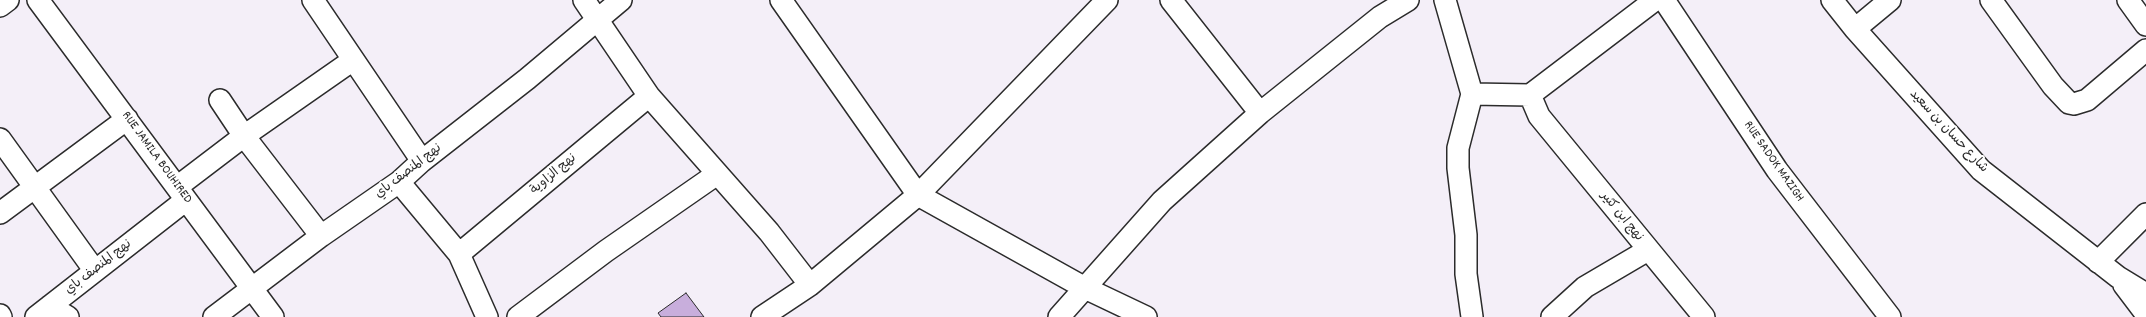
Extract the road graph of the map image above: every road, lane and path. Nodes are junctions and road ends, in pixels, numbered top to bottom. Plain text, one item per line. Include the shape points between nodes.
1 (8, 0) edge
2 (38, 0) edge
3 (312, 0) edge
4 (584, 0) edge
5 (621, 0) edge
6 (781, 0) edge
7 (1106, 0) edge
8 (1171, 0) edge
9 (1408, 0) edge
10 (1445, 0) edge
11 (1655, 0) edge
12 (1664, 0) edge
13 (1832, 0) edge
14 (1890, 0) edge
15 (1991, 0) edge
16 (2128, 0) edge
17 (0, 6) edge
18 (598, 20) junction
19 (2146, 25) edge
20 (1855, 29) junction
21 (2146, 50) edge
22 (353, 60) junction
23 (1472, 94) junction
24 (1530, 95) junction
25 (649, 96) junction
26 (220, 100) dead end
27 (1260, 112) junction
28 (127, 119) junction
29 (244, 136) junction
30 (0, 139) edge
31 (422, 161) junction
32 (717, 174) junction
33 (399, 182) junction
34 (35, 187) junction
35 (182, 194) junction
36 (918, 195) junction
37 (0, 213) edge
38 (2146, 214) edge
39 (321, 236) junction
40 (1648, 250) junction
41 (459, 254) junction
42 (2098, 262) junction
43 (95, 271) junction
44 (2118, 277) junction
45 (810, 285) junction
46 (1085, 288) junction
47 (251, 289) junction
48 (2146, 294) edge
49 (43, 311) edge
50 (2146, 314) edge
51 (68, 317) edge
52 (214, 317) edge
53 (273, 317) edge
54 (487, 317) edge
55 (518, 317) edge
56 (762, 317) edge
57 (1059, 317) edge
58 (1146, 317) edge
59 (1472, 317) edge
60 (1552, 317) edge
61 (1704, 317) edge
62 (1890, 317) edge

1 - 17 street
2 - 28 street, RUE JAMILA BOUHIRED
3 - 22 street
4 - 18 street
5 - 18 street, نهج المنصف باي
6 - 36 street
7 - 36 street
8 - 27 street
9 - 27 street via 1380,18
10 - 23 street
11 - 24 street
12 - 62 street, RUE SADOK MAZIGH via 1777,170
13 - 20 street, شارع حسان بن سعيد
14 - 20 street
15 - 21 street via 2053,86 2074,104 2087,100
16 - 19 street
18 - 25 street
18 - 31 street, نهج المنصف باي
20 - 42 street, شارع حسان بن سعيد via 1981,170
22 - 29 street, نهج المنصف باي
22 - 31 street
23 - 24 street
23 - 59 street via 1458,148 1458,168
24 - 40 street, نهج ابن كثير via 1540,116
25 - 32 street
25 - 41 street, نهج الزاوية
26 - 29 street
27 - 46 street via 1162,201
28 - 34 street
28 - 35 street, RUE JAMILA BOUHIRED
29 - 35 street, نهج المنصف باي
29 - 39 street
30 - 34 street
31 - 33 street, نهج المنصف باي
32 - 45 street via 769,232
32 - 55 street via 606,251
33 - 39 street, نهج المنصف باي
33 - 41 street
34 - 37 street
34 - 43 street
35 - 43 street, نهج المنصف باي
35 - 47 street, RUE JAMILA BOUHIRED
36 - 45 street
36 - 46 street
38 - 42 street
39 - 47 street, نهج المنصف باي
40 - 60 street via 1585,286
40 - 61 street, نهج ابن كثير
41 - 54 street
42 - 44 street, شارع حسان بن سعيد
43 - 49 street, نهج المنصف باي
44 - 48 street, شارع حسان بن سعيد
44 - 50 street, شارع حسان بن سعيد
45 - 56 street
46 - 57 street
46 - 58 street
47 - 52 street, نهج المنصف باي
47 - 53 street, RUE JAMILA BOUHIRED
49 - 51 street, نهج المنصف باي

